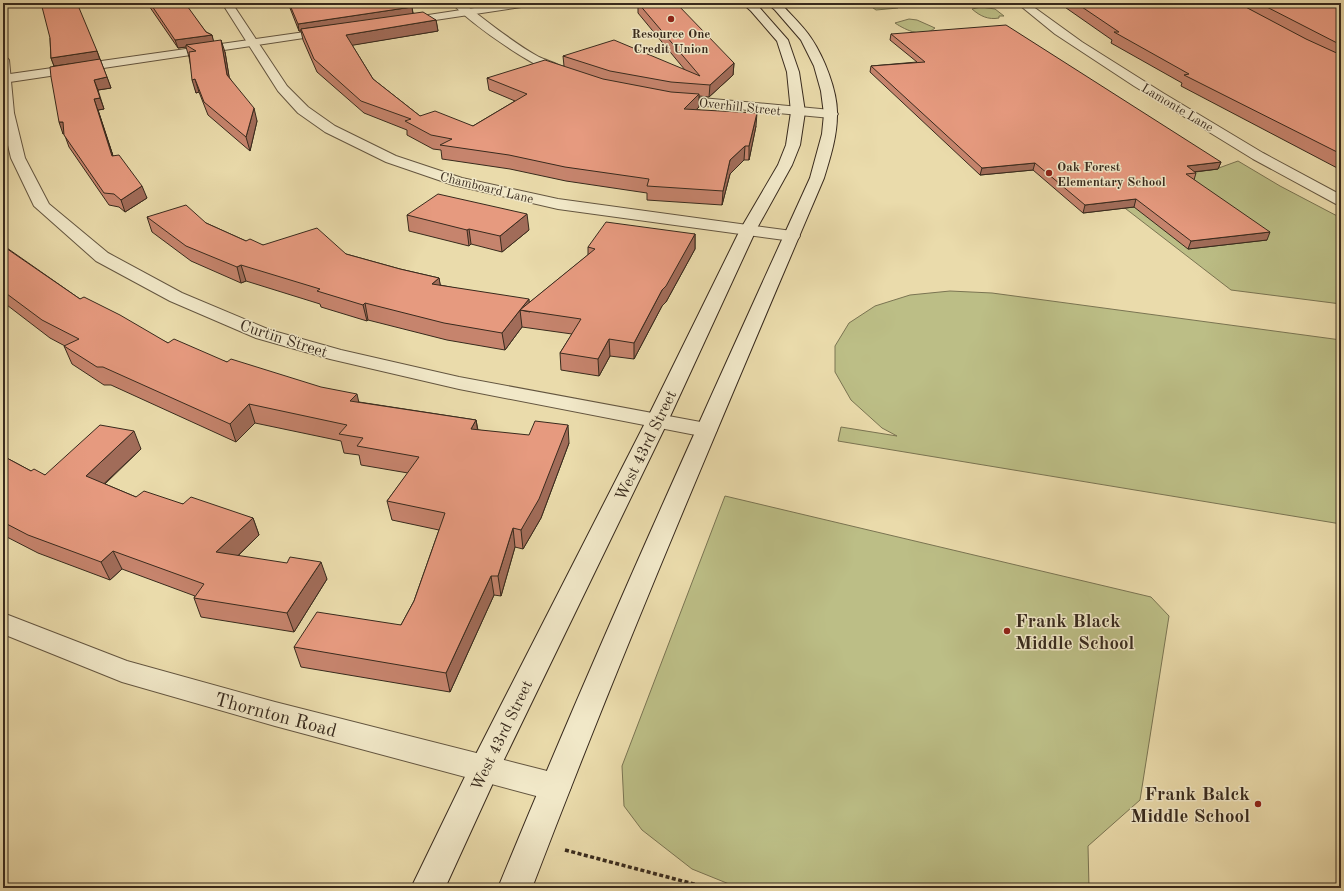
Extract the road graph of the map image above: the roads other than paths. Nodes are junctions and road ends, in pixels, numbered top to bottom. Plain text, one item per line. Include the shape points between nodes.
1 (227, 3) edge
2 (457, 3) edge
3 (528, 3) edge
4 (747, 3) edge
5 (772, 3) edge
6 (1022, 3) edge
7 (469, 12) junction
8 (392, 23) edge
9 (346, 30) edge
10 (254, 43) junction
11 (3, 60) edge
12 (580, 78) edge
13 (4, 79) edge
14 (657, 97) edge
15 (798, 112) junction
16 (831, 114) junction
17 (1341, 201) edge
18 (748, 230) junction
19 (792, 236) junction
20 (657, 421) junction
21 (706, 430) junction
22 (3, 622) edge
23 (484, 769) junction
24 (555, 787) junction
25 (428, 888) edge
26 (515, 888) edge

1 - 10 street, Chamboard Lane
2 - 7 street
3 - 7 street
4 - 15 street, West 43rd Street via 782,40 793,72
5 - 16 street via 806,39 820,66
6 - 17 street, Lamonte Lane via 1146,88 1234,142
7 - 8 street
7 - 12 street via 511,46 553,69
9 - 10 street
10 - 13 street
10 - 18 street, Chamboard Lane via 282,88 303,110 330,129 391,158 458,182 558,204
11 - 13 street, Curtin Street
13 - 20 street, Curtin Street via 7,113 18,158 42,206 102,257 176,297 263,334 337,355 459,383
14 - 15 street, Overhill Street
15 - 16 street, Overhill Street
15 - 18 street, West 43rd Street via 793,145 785,165
16 - 19 street via 829,134 817,178
18 - 19 street, Chamboard Lane
18 - 20 street, West 43rd Street
19 - 21 street
20 - 21 street, Curtin Street
20 - 23 street, West 43rd Street
21 - 24 street
22 - 23 street, Thornton Road via 122,671
23 - 24 street, Thornton Road
23 - 25 street, West 43rd Street
24 - 26 street

